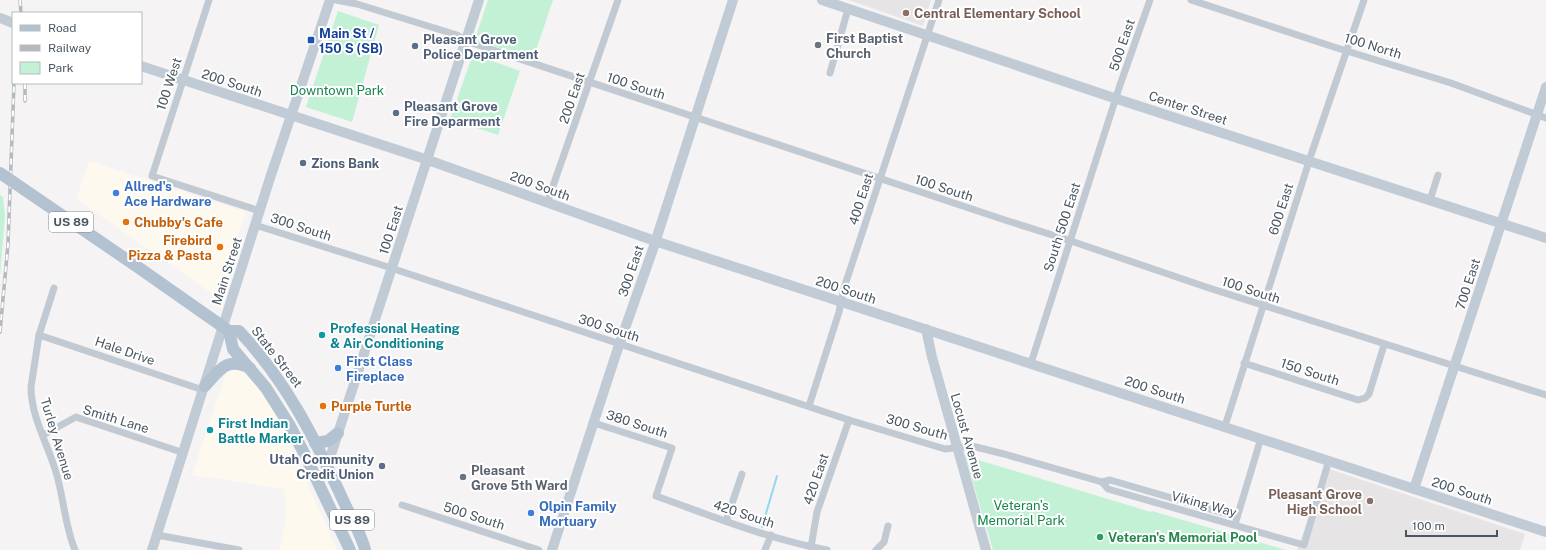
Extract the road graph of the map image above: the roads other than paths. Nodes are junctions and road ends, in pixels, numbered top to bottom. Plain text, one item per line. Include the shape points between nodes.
1 (209, 0) edge
2 (330, 0) edge
3 (336, 0) edge
4 (479, 0) edge
5 (618, 0) edge
6 (733, 0) edge
7 (822, 0) edge
8 (939, 0) edge
9 (1150, 0) edge
10 (1191, 0) edge
11 (1364, 0) edge
12 (848, 8) junction
13 (0, 18) edge
14 (12, 23) edge
15 (927, 35) junction
16 (466, 42) junction
17 (1346, 51) junction
18 (142, 66) edge
19 (830, 73) dead end
20 (182, 80) junction
21 (589, 84) junction
22 (1546, 87) edge
23 (1116, 98) junction
24 (291, 115) junction
25 (1542, 116) edge
26 (694, 118) junction
27 (428, 160) junction
28 (1310, 161) junction
29 (0, 173) edge
30 (1438, 175) dead end
31 (152, 176) joint
32 (880, 179) junction
33 (1430, 200) junction
34 (547, 203) junction
35 (260, 210) junction
36 (1502, 224) junction
37 (255, 225) junction
38 (1546, 238) edge
39 (655, 241) junction
40 (1070, 241) junction
41 (392, 269) junction
42 (54, 288) dead end
43 (842, 302) junction
44 (1263, 306) junction
45 (926, 328) junction
46 (226, 329) junction
47 (38, 335) junction
48 (619, 344) junction
49 (1384, 344) junction
50 (1031, 363) junction
51 (1244, 363) junction
52 (1455, 366) junction
53 (252, 370) junction
54 (204, 388) junction
55 (1546, 396) edge
56 (809, 406) junction
57 (280, 409) junction
58 (849, 420) junction
59 (594, 423) junction
60 (1225, 426) junction
61 (338, 433) junction
62 (43, 435) junction
63 (1261, 438) junction
64 (315, 443) junction
65 (957, 447) junction
66 (184, 453) junction
67 (1329, 460) junction
68 (323, 469) junction
69 (742, 474) dead end
70 (1102, 482) junction
71 (1414, 489) junction
72 (656, 496) joint
73 (402, 505) dead end
74 (1237, 517) junction
75 (726, 521) junction
76 (1235, 525) junction
77 (888, 526) dead end
78 (1546, 532) edge
79 (157, 535) junction
80 (771, 535) junction
81 (347, 545) edge
82 (811, 547) junction
83 (75, 550) edge
84 (152, 550) edge
85 (239, 550) edge
86 (366, 550) edge
87 (538, 550) edge
88 (552, 550) edge
89 (765, 550) edge
90 (827, 550) edge
91 (876, 550) edge
92 (986, 550) edge

1 - 20 street, 100 West
2 - 24 street, Main Street
3 - 16 street, 100 South via 405,18 457,35
4 - 16 street, 100 East
5 - 21 street, 200 East
6 - 26 street, 300 East
7 - 12 street, Center Street
8 - 15 street, 400 East
9 - 23 street, 500 East
10 - 17 street, 100 North
11 - 17 street, 600 East
12 - 15 street, Center Street
12 - 19 street
13 - 14 street
15 - 23 street, Center Street
15 - 32 street, 400 East
16 - 21 street, 100 South
16 - 27 street, 100 East
17 - 25 street, 100 North via 1451,83
17 - 28 street, 600 East
18 - 20 street, 200 South
20 - 24 street, 200 South
20 - 31 street, 100 West
21 - 26 street, 100 South
21 - 34 street, 200 East
22 - 25 street, 700 East
23 - 28 street, Center Street
23 - 40 street, South 500 East
24 - 27 street, 200 South
24 - 35 street, Main Street
25 - 36 street, 700 East
26 - 32 street, 100 South
26 - 39 street, 300 East
27 - 34 street, 200 South
27 - 41 street, 100 East
28 - 33 street, Center Street
28 - 44 street, 600 East
29 - 46 main road, State Street / US 89, bridge
30 - 33 street
31 - 35 street, 300 South
32 - 40 street, 100 South
32 - 43 street, 400 East via 844,288
33 - 36 street, Center Street
34 - 39 street, 200 South
35 - 37 street, Main Street
36 - 38 street, Center Street
36 - 52 street, 700 East
37 - 41 street, 300 South
37 - 46 street, Main Street
39 - 43 street, 200 South
39 - 48 street, 300 East
40 - 44 street, 100 South
40 - 50 street, South 500 East
41 - 48 street, 300 South
41 - 61 street, 100 East
42 - 47 street, Turley Avenue
43 - 45 street, 200 South
43 - 56 street, 400 East
44 - 49 street, 100 South
44 - 51 street, 600 East
45 - 50 street, 200 South
45 - 65 street, Locust Avenue
46 - 53 main road, State Street / US 89 via 233,349
46 - 54 street, Main Street
46 - 64 main road, State Street / US 89 via 239,331 269,365 290,395
47 - 54 street, Hale Drive
47 - 62 street, Turley Avenue via 31,396
48 - 56 street, 300 South
48 - 59 street, 300 East
49 - 51 street, 150 South via 1367,396 1358,400
49 - 52 street, 100 South
50 - 60 street, 200 South
51 - 60 street, 600 East
52 - 55 street, 100 South
52 - 71 street, 700 East
53 - 54 main road via 239,364 228,364 218,370
53 - 57 main road, State Street / US 89
54 - 66 street, Main Street
56 - 58 street, 300 South
57 - 68 main road via 296,422
57 - 81 main road, State Street / US 89 via 305,455
58 - 65 street, 300 South via 945,449
58 - 82 street, 420 East via 817,512
59 - 72 street, 380 South via 672,448
59 - 88 street, 300 East
60 - 63 street, 200 South
61 - 64 main road via 328,441
61 - 68 street, 100 East
62 - 66 street, Smith Lane via 76,417
62 - 83 street, Turley Avenue via 56,470 70,538
63 - 67 street, 200 South
63 - 74 street
64 - 68 main road, State Street
65 - 70 street, Viking Way via 972,446
65 - 92 street, Locust Avenue
66 - 79 street, Main Street
67 - 71 street, 200 South
67 - 76 street, Viking Way via 1304,545
68 - 81 main road via 346,527
68 - 86 main road, State Street / US 89 via 338,489
69 - 75 street
70 - 74 street, Viking Way via 1110,480
70 - 76 street, Viking Way via 1108,489
71 - 78 street, 200 South
72 - 75 street, 420 South
73 - 87 street, 500 South
74 - 76 street
75 - 80 street, 420 South
77 - 91 street via 884,542
79 - 84 street, Main Street
79 - 85 street
80 - 82 street, 420 South
80 - 89 street
82 - 90 street, 420 South

